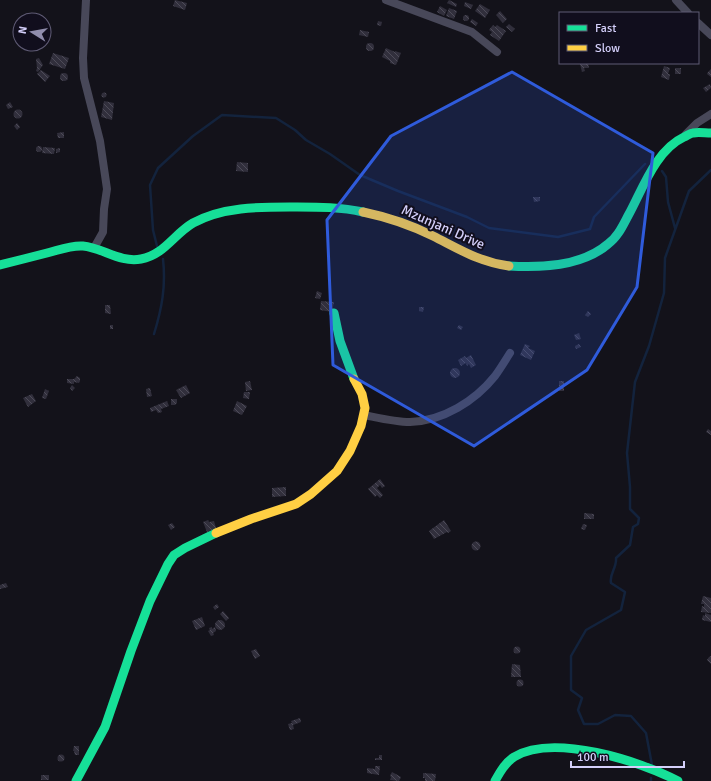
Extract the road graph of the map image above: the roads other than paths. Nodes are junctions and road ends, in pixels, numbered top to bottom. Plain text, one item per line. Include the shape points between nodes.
1 (86, 0) edge
2 (386, 0) edge
3 (676, 0) edge
4 (687, 12) edge
5 (699, 24) edge
6 (711, 35) edge
7 (497, 52) dead end
8 (711, 114) edge
9 (711, 133) edge
10 (684, 136) junction
11 (94, 248) junction
12 (0, 264) edge
13 (334, 313) dead end
14 (510, 353) dead end
15 (364, 415) junction
16 (76, 781) edge
17 (495, 781) edge
18 (678, 781) edge

1 - 11 street via 84,78 100,141 107,189 102,232
2 - 7 street via 472,32
3 - 4 street
5 - 6 street
8 - 10 street
9 - 10 main road, Mzunjani Drive via 697,131
10 - 11 main road, Mzunjani Drive via 668,147 614,239 592,255 572,260 540,266 489,263 400,221 333,207 261,208 204,217 182,230 170,244 152,257 140,260 120,258
11 - 12 main road, Mzunjani Drive via 70,247
13 - 15 main road via 346,359 364,401
14 - 15 street via 484,388 450,412 410,422
15 - 16 main road via 350,451 337,471 311,494 296,504 210,535 174,555 150,602 105,727
17 - 18 main road via 501,770 514,757 535,749 559,747 579,748 665,774

